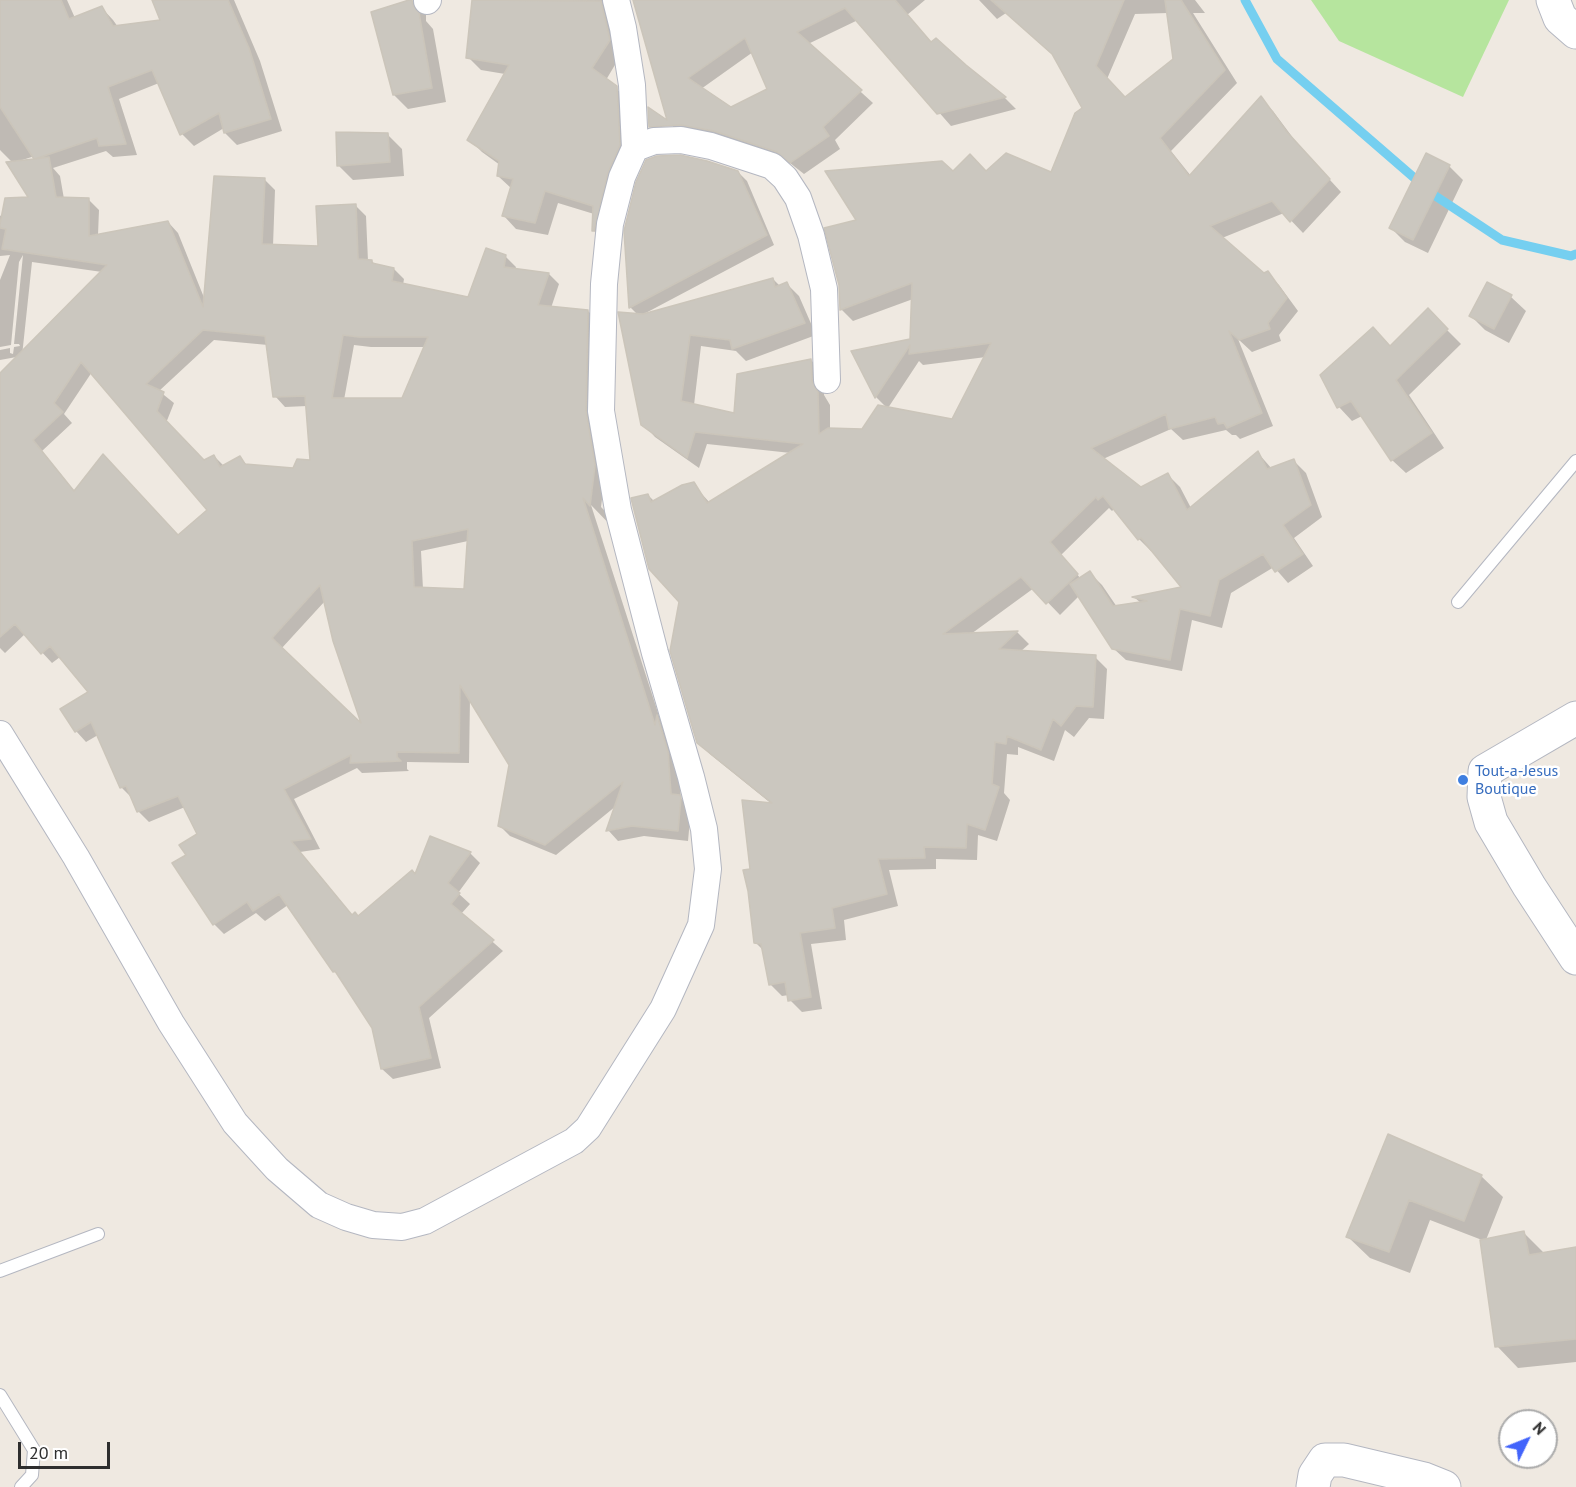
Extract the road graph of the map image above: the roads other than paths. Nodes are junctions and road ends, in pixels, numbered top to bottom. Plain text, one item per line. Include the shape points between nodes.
1 (616, 0) edge
2 (1553, 0) edge
3 (1576, 32) edge
4 (635, 147) junction
5 (828, 380) dead end
6 (1576, 460) edge
7 (1458, 602) dead end
8 (1576, 718) edge
9 (0, 734) edge
10 (1576, 958) edge
11 (98, 1234) dead end
12 (0, 1271) edge
13 (0, 1395) edge
14 (1319, 1474) edge
15 (21, 1487) edge
16 (1444, 1487) edge

1 - 4 street via 632,85
2 - 3 street via 1560,18
4 - 5 street via 654,141 681,140 711,146 772,166 785,178 798,198 812,235 824,289
4 - 9 street via 622,177 610,224 604,284 601,411 618,510 691,777 704,829 708,869 701,925 663,1009 581,1135 425,1221 402,1227 373,1225 319,1205 277,1169 235,1123 171,1023
6 - 7 lane
8 - 10 street via 1485,771 1484,797 1491,822
11 - 12 lane
13 - 15 lane via 34,1450 32,1475
14 - 16 street via 1344,1460

